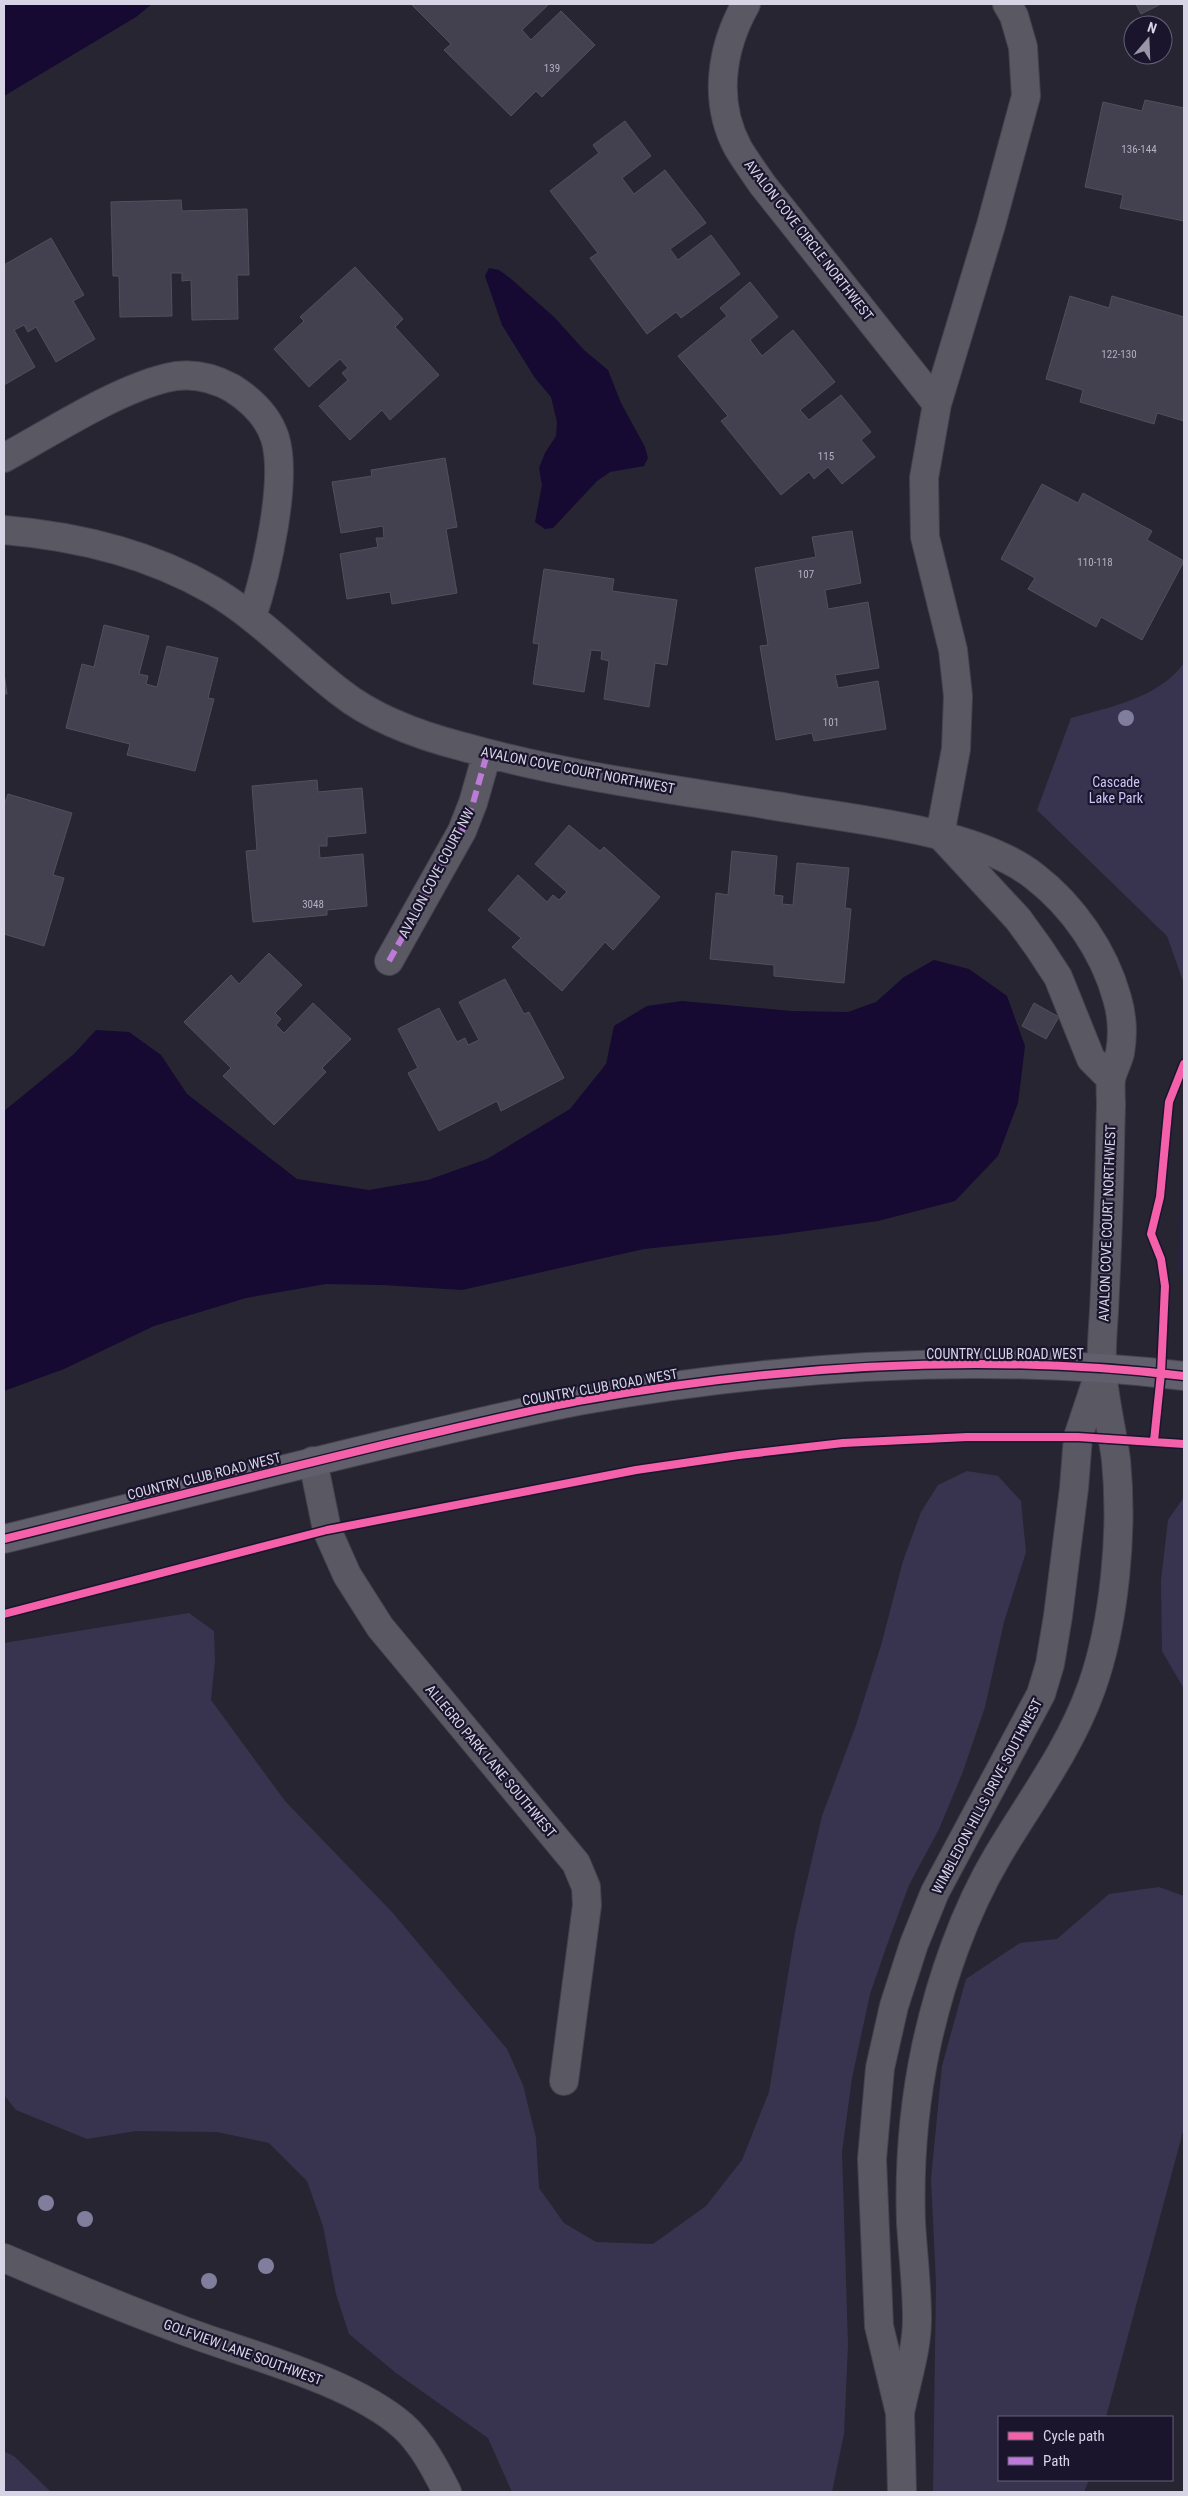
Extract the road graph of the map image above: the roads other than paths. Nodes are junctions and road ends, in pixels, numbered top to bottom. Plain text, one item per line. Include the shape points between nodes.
1 (746, 4) edge
2 (1007, 4) edge
3 (937, 404) junction
4 (4, 458) edge
5 (4, 530) edge
6 (252, 617) junction
7 (487, 754) junction
8 (940, 835) junction
9 (389, 961) dead end
10 (1111, 1079) junction
11 (1102, 1367) junction
12 (1184, 1376) edge
13 (313, 1461) junction
14 (4, 1539) edge
15 (564, 2081) dead end
16 (4, 2258) edge
17 (900, 2413) junction
18 (447, 2492) edge
19 (902, 2492) edge

1 - 3 street, AVALON COVE CIRCLE NORTHWEST via 726,48 722,76 724,111 738,147 762,184
2 - 3 street via 1023,46 1026,96
3 - 8 street via 924,478 923,510 931,568 953,650 958,696 956,749
4 - 6 street via 114,398 169,377 195,375 220,382 247,397 266,419 275,439 278,461 278,492 269,554
5 - 6 street, AVALON COVE COURT NORTHWEST via 74,540 164,566 211,590
6 - 7 street, AVALON COVE COURT NORTHWEST via 346,697 410,729
7 - 8 street, AVALON COVE COURT NORTHWEST
7 - 9 street, AVALON COVE COURT NW via 474,803 462,831
8 - 10 street via 1018,919 1039,948 1058,977 1091,1058
8 - 10 street, AVALON COVE COURT NORTHWEST via 1003,857 1027,870 1052,890 1076,917 1100,956 1117,998 1121,1050
10 - 11 street, AVALON COVE COURT NORTHWEST
11 - 12 main road, COUNTRY CLUB ROAD WEST
11 - 13 main road, COUNTRY CLUB ROAD WEST via 886,1366 731,1380 576,1402
11 - 17 street, WIMBLEDON HILLS DRIVE SOUTHWEST via 1117,1484 1113,1597 1105,1642 1092,1687 1074,1731 995,1859 967,1918 926,2044 912,2156 911,2215 917,2326
11 - 17 street, WIMBLEDON HILLS DRIVE SOUTHWEST via 1078,1437 1058,1616 1041,1694 935,1892 894,2006 880,2068 872,2159 879,2326
13 - 14 main road, COUNTRY CLUB ROAD WEST
13 - 15 street, ALLEGRO PARK LANE SOUTHWEST via 327,1530 347,1575 380,1627 576,1863 586,1886 587,1904
16 - 18 street, GOLFVIEW LANE SOUTHWEST via 129,2311 322,2380 366,2400 404,2427 434,2466
17 - 19 street, WIMBLEDON HILLS DRIVE SOUTHWEST

